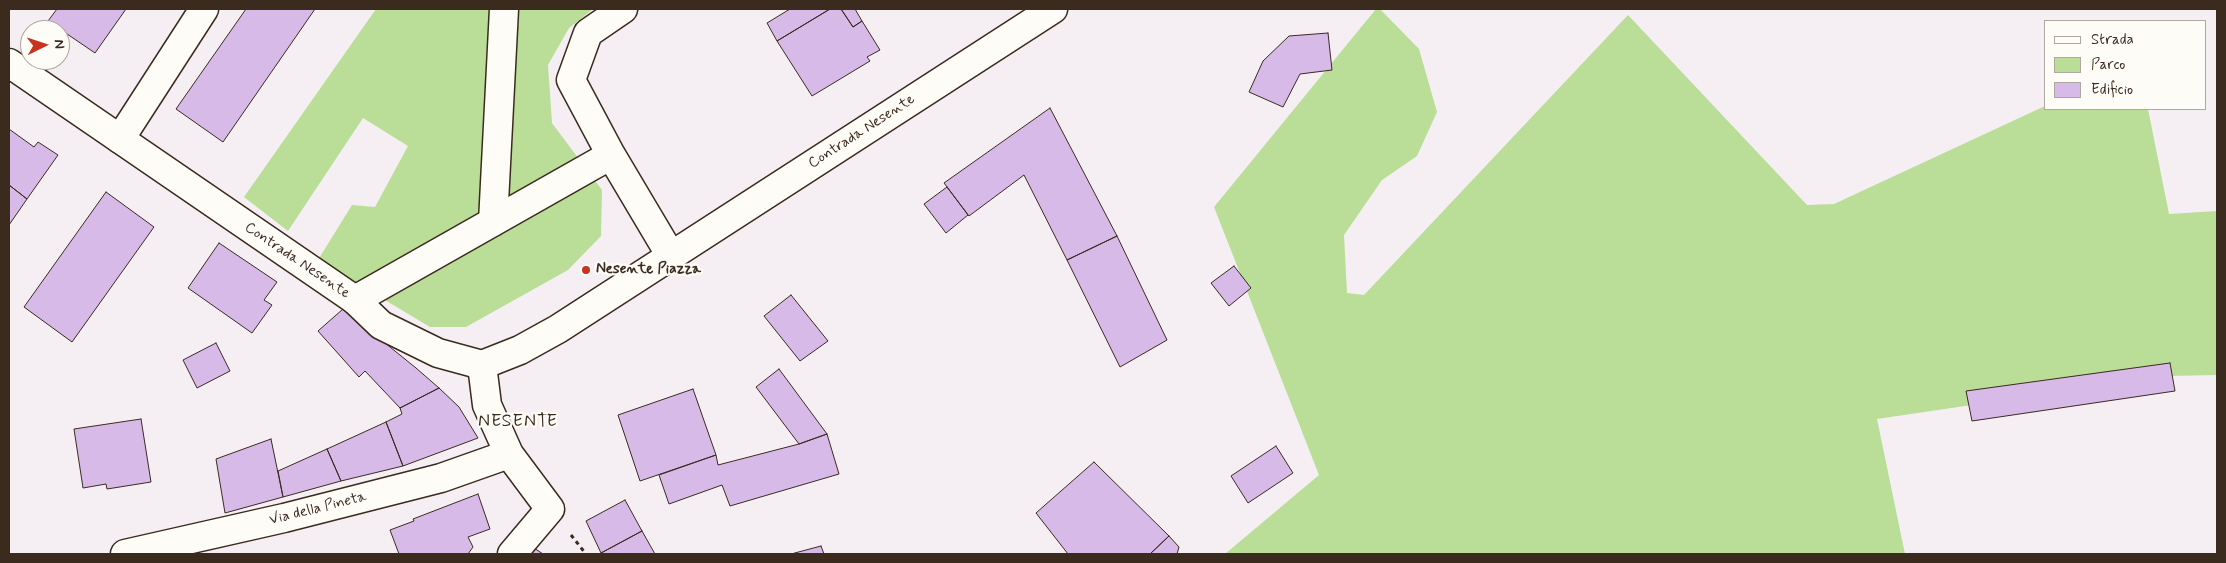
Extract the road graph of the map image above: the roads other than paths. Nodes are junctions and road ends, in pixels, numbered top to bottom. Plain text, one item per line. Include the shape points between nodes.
1 (204, 9) edge
2 (504, 9) edge
3 (623, 9) edge
4 (1053, 9) edge
5 (9, 62) edge
6 (120, 139) junction
7 (612, 155) junction
8 (493, 222) junction
9 (671, 256) junction
10 (355, 300) junction
11 (482, 365) junction
12 (509, 454) junction
13 (125, 554) edge
14 (512, 554) edge

1 - 6 street
2 - 8 street
3 - 7 street via 588,33 571,80
4 - 9 street, Contrada Nesente
5 - 6 street, Contrada Nesente
6 - 10 street, Contrada Nesente
7 - 8 street
7 - 9 street
8 - 10 street
9 - 11 street, Contrada Nesente via 558,330
10 - 11 street, Contrada Nesente via 381,325 438,353
11 - 12 street via 487,405
12 - 13 street, Via della Pineta via 441,478
12 - 14 street via 550,509

